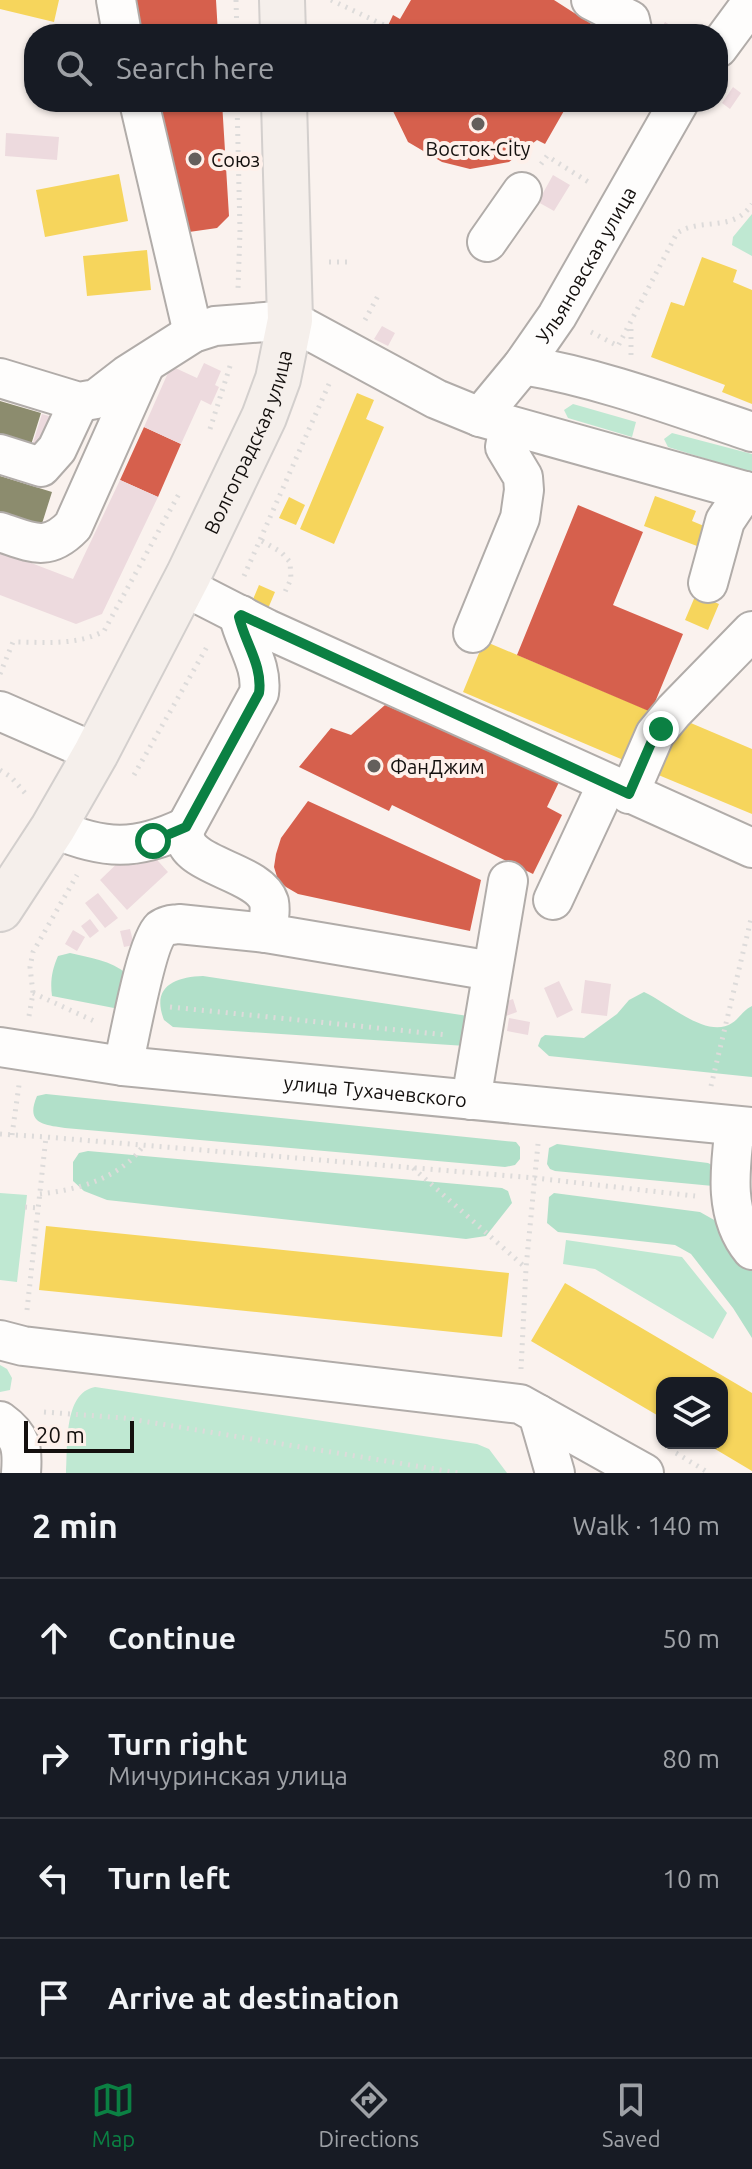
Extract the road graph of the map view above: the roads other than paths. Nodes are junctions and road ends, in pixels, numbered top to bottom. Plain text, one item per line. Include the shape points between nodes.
1 (116, 0) edge
2 (282, 0) edge
3 (591, 0) edge
4 (751, 5) edge
5 (120, 24) edge
6 (283, 24) edge
7 (631, 24) edge
8 (728, 35) edge
9 (141, 112) edge
10 (284, 112) edge
11 (673, 112) edge
12 (522, 192) dead end
13 (487, 242) dead end
14 (290, 320) junction
15 (193, 333) junction
16 (145, 364) junction
17 (523, 365) junction
18 (0, 378) edge
19 (79, 402) junction
20 (495, 422) junction
21 (752, 432) edge
22 (0, 454) edge
23 (749, 492) edge
24 (0, 532) edge
25 (708, 583) dead end
26 (183, 586) junction
27 (245, 618) junction
28 (752, 631) edge
29 (473, 633) dead end
30 (0, 711) edge
31 (96, 753) junction
32 (618, 789) junction
33 (186, 827) junction
34 (53, 828) junction
35 (752, 848) edge
36 (508, 881) dead end
37 (553, 900) dead end
38 (0, 909) edge
39 (266, 933) junction
40 (492, 971) junction
41 (130, 1035) junction
42 (12, 1050) edge
43 (471, 1100) junction
44 (730, 1125) edge
45 (752, 1250) edge
46 (12, 1343) edge
47 (529, 1409) junction
48 (7, 1426) edge
49 (21, 1473) edge
50 (555, 1473) edge
51 (644, 1473) edge

1 - 5 street
2 - 6 main road
3 - 7 street
4 - 8 street
9 - 15 street
10 - 14 main road, Волгоградская улица
11 - 17 street, Ульяновская улица via 557,316
12 - 13 street
14 - 15 street via 215,326
14 - 20 street via 354,336 436,399
14 - 26 main road, Волгоградская улица via 264,417
15 - 16 street
16 - 19 street via 96,399
16 - 24 street via 73,526 61,538 38,544
17 - 20 street, Ульяновская улица
17 - 21 street via 600,382
18 - 19 street
19 - 22 street via 57,449 41,467
20 - 23 street
20 - 29 street via 523,477 524,490 520,518
23 - 25 street via 725,521
26 - 27 street
26 - 31 main road, Волгоградская улица
27 - 32 street
27 - 33 street via 239,617 261,681 259,693
28 - 32 street via 674,711
30 - 31 street
31 - 34 main road
32 - 35 street
32 - 37 street
33 - 34 street via 162,839 126,846 86,841
33 - 39 street via 190,850 243,877 268,898
34 - 38 main road
36 - 40 street
39 - 40 street
39 - 41 street via 179,924 159,930
40 - 43 street
41 - 42 street, улица Тухачевского
41 - 43 street, улица Тухачевского
43 - 44 street, улица Тухачевского
44 - 45 street via 731,1200
46 - 47 street
47 - 50 street
47 - 51 street
48 - 49 street via 23,1452

